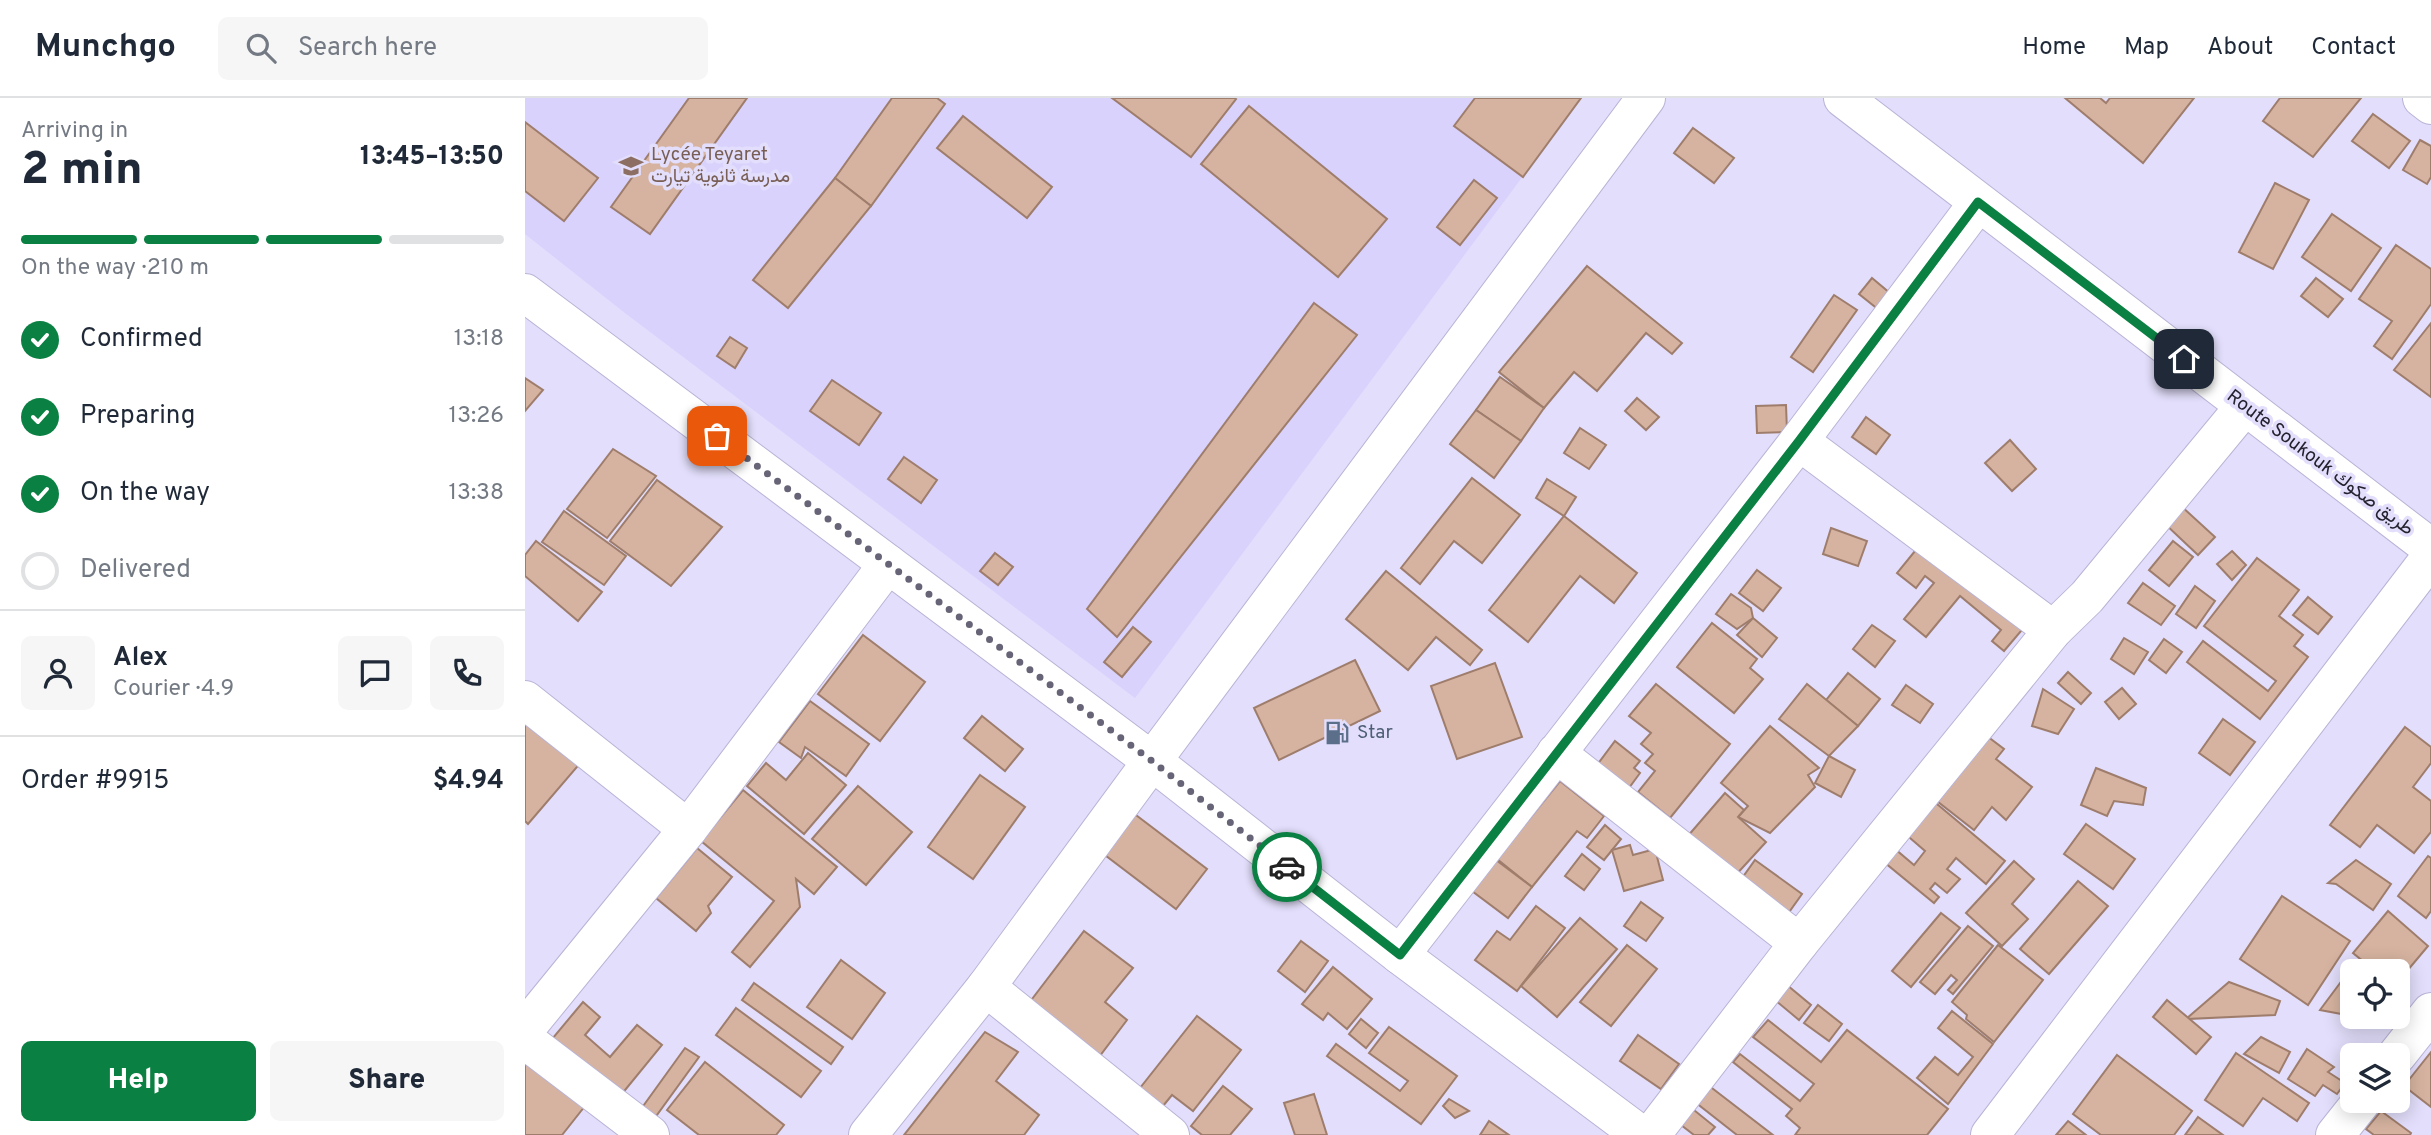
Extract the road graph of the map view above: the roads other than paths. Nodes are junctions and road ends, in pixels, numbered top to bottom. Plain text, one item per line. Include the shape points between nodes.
1 (1646, 98) edge
2 (1843, 98) edge
3 (2422, 98) edge
4 (2431, 105) edge
5 (1978, 202) junction
6 (525, 293) edge
7 (2245, 406) junction
8 (1799, 441) junction
9 (2431, 548) edge
10 (2431, 557) edge
11 (888, 564) junction
12 (2053, 629) junction
13 (525, 700) edge
14 (1556, 753) junction
15 (1152, 761) junction
16 (688, 829) junction
17 (1799, 943) junction
18 (1400, 955) junction
19 (986, 987) junction
20 (2431, 1012) edge
21 (525, 1029) edge
22 (525, 1040) edge
23 (2406, 1043) edge
24 (2352, 1113) edge
25 (650, 1135) edge
26 (868, 1135) edge
27 (1170, 1135) edge
28 (1641, 1135) edge
29 (1651, 1135) edge
30 (1990, 1135) edge
31 (2335, 1135) edge

1 - 15 street
2 - 5 street, Route Soukouk طريق صكوك
3 - 4 street
5 - 7 street, Route Soukouk طريق صكوك
5 - 8 street
6 - 11 street
7 - 9 street, Route Soukouk طريق صكوك
7 - 12 street via 2087,597
8 - 12 street
8 - 14 street
10 - 30 street
11 - 15 street
11 - 16 street
12 - 17 street
13 - 16 street
14 - 17 street
14 - 18 street
15 - 18 street
15 - 19 street
16 - 21 street
17 - 29 street
18 - 28 street
19 - 26 street
19 - 27 street
20 - 23 street
22 - 25 street
24 - 31 street

